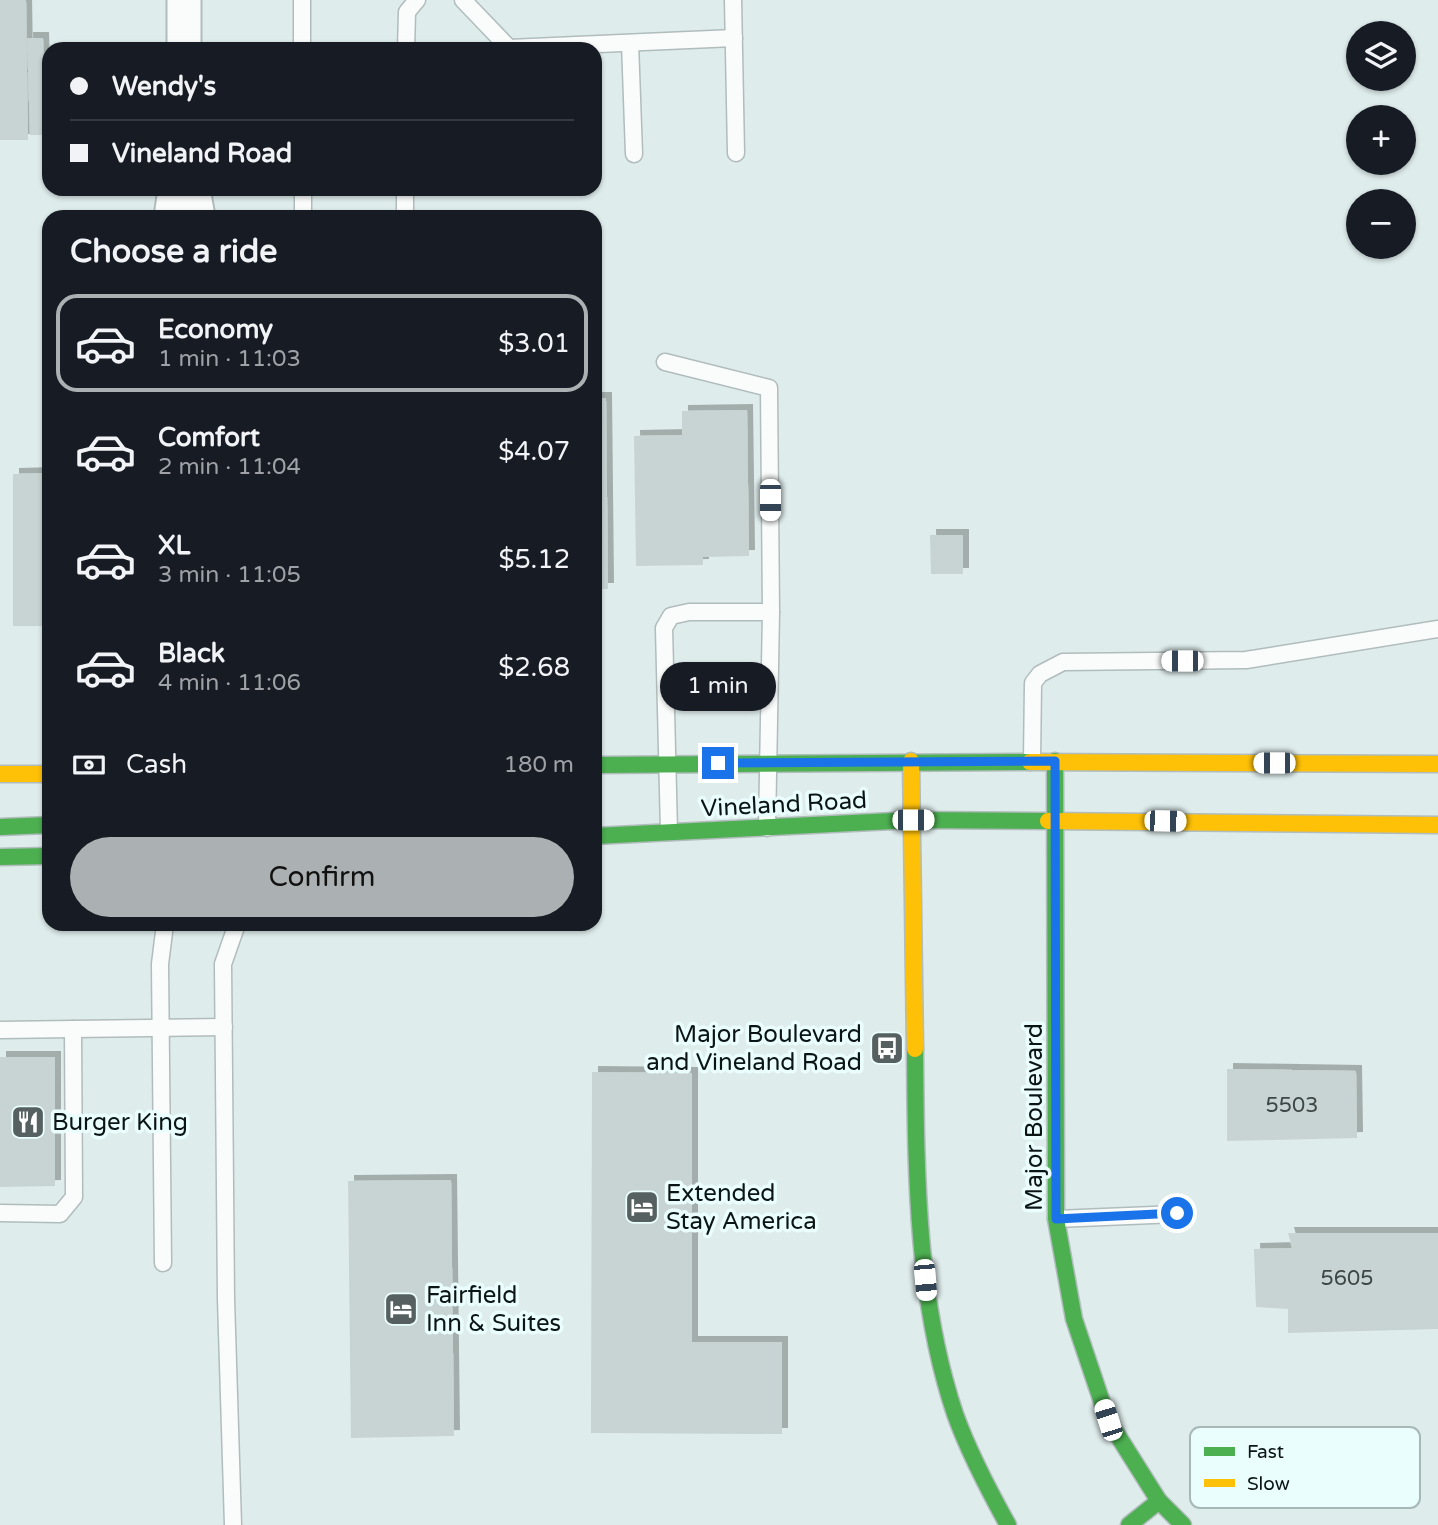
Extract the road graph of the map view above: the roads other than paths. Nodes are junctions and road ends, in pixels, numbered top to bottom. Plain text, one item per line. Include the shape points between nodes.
1 (184, 0) edge
2 (302, 0) edge
3 (417, 0) edge
4 (464, 0) edge
5 (733, 0) edge
6 (734, 38) junction
7 (184, 42) edge
8 (302, 42) edge
9 (407, 42) edge
10 (503, 42) edge
11 (630, 43) junction
12 (602, 44) edge
13 (736, 153) dead end
14 (634, 154) dead end
15 (665, 362) dead end
16 (771, 612) junction
17 (1438, 629) edge
18 (911, 761) junction
19 (1032, 761) junction
20 (1055, 761) junction
21 (667, 763) junction
22 (768, 763) junction
23 (640, 764) junction
24 (1438, 764) edge
25 (602, 765) edge
26 (602, 772) edge
27 (0, 774) edge
28 (42, 774) edge
29 (913, 820) junction
30 (1055, 820) junction
31 (42, 825) edge
32 (1438, 825) edge
33 (0, 827) edge
34 (767, 828) junction
35 (669, 832) junction
36 (602, 836) edge
37 (42, 856) edge
38 (0, 857) edge
39 (164, 931) edge
40 (235, 931) edge
41 (161, 1027) junction
42 (224, 1027) junction
43 (73, 1029) junction
44 (0, 1030) edge
45 (0, 1213) edge
46 (1177, 1213) dead end
47 (1056, 1219) junction
48 (163, 1263) dead end
49 (1159, 1501) junction
50 (233, 1525) edge
51 (1008, 1525) edge
52 (1129, 1525) edge
53 (1184, 1525) edge

1 - 7 street
2 - 8 lane
3 - 9 lane via 407,12
4 - 10 lane
5 - 6 lane
6 - 11 lane
6 - 13 lane
11 - 12 lane
11 - 14 lane
15 - 16 lane via 769,388
16 - 21 lane via 671,616 664,628
16 - 22 lane
17 - 19 lane via 1246,660 1063,662 1033,683
18 - 19 street, Vineland Road
18 - 22 street, Vineland Road
18 - 29 street
19 - 20 street, Vineland Road
20 - 24 street, Vineland Road
20 - 30 street, Major Boulevard
21 - 22 street, Vineland Road
21 - 23 street, Vineland Road
21 - 35 lane
22 - 34 lane
23 - 25 street, Vineland Road
23 - 26 street
27 - 28 street
29 - 30 street, Vineland Road
29 - 34 street, Vineland Road
29 - 51 street via 916,1183 927,1304 948,1391 989,1496
30 - 32 street, Vineland Road
30 - 47 street, Major Boulevard
31 - 33 street
34 - 35 street, Vineland Road
35 - 36 street, Vineland Road
37 - 38 street
39 - 41 lane
40 - 42 lane via 223,964
41 - 42 lane
41 - 43 lane
41 - 48 lane
42 - 50 lane
43 - 44 lane
43 - 45 lane via 74,1197 60,1213
46 - 47 lane
47 - 49 street, Major Boulevard via 1074,1320 1108,1420
49 - 52 street
49 - 53 street, Major Boulevard

